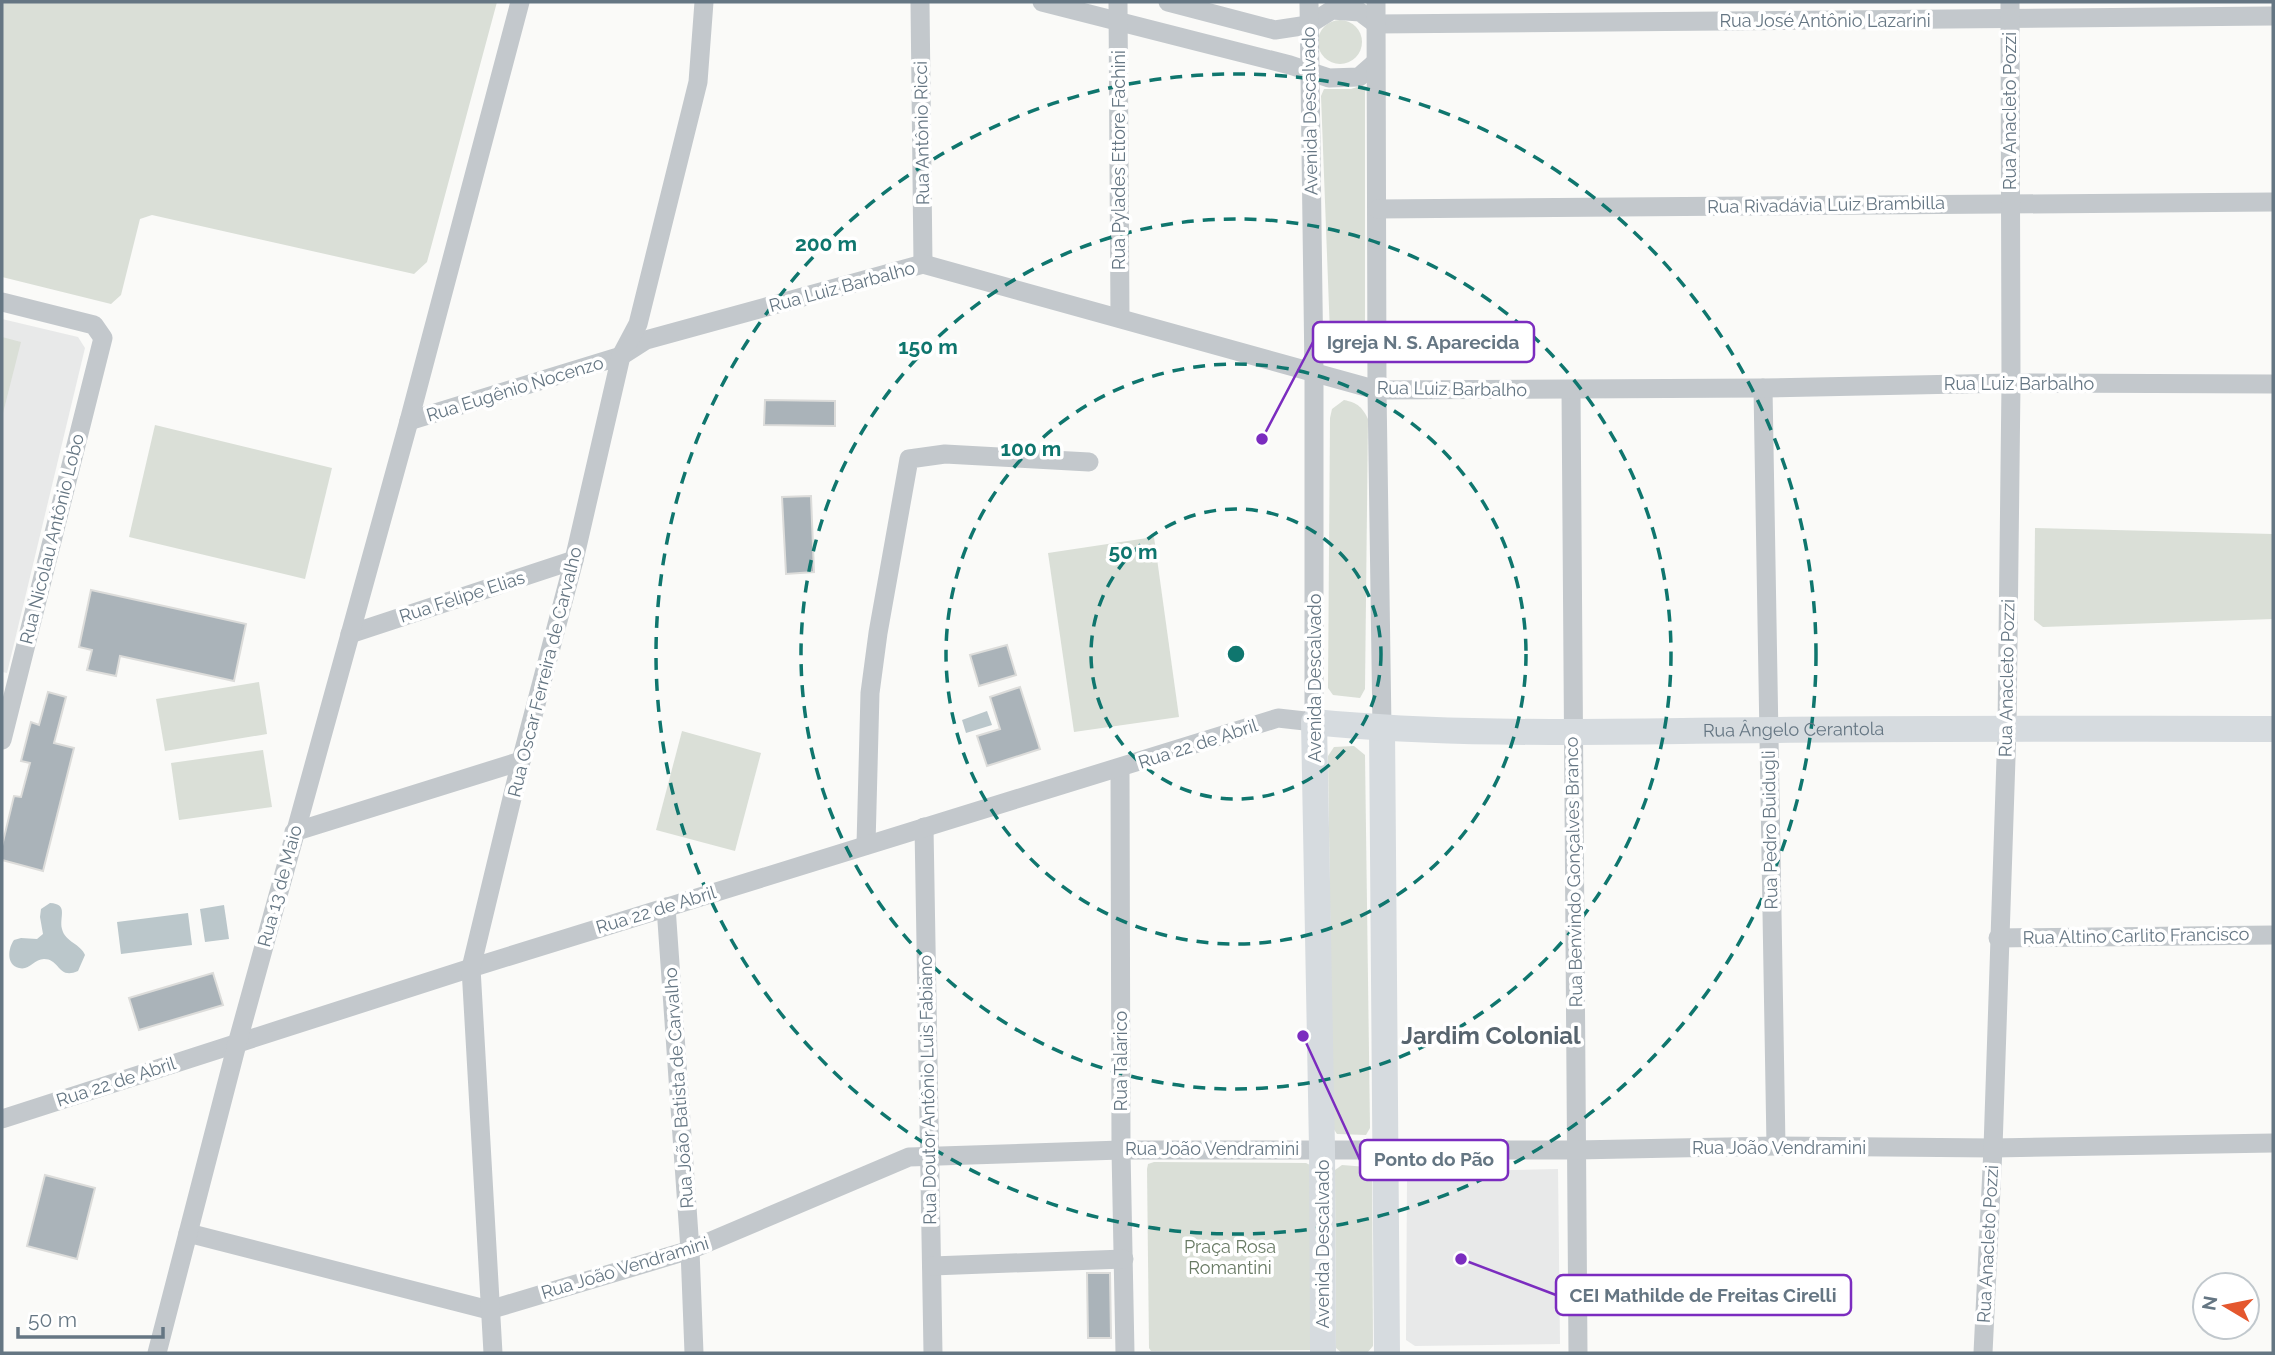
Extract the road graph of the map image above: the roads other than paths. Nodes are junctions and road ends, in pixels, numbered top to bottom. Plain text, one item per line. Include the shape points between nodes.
1 (520, 2) edge
2 (704, 2) edge
3 (920, 2) edge
4 (1042, 2) edge
5 (1118, 2) edge
6 (1168, 2) edge
7 (1309, 2) edge
8 (1376, 2) edge
9 (2010, 10) edge
10 (2273, 16) edge
11 (1118, 23) junction
12 (1376, 24) junction
13 (1308, 25) junction
14 (1375, 63) junction
15 (1309, 71) junction
16 (2273, 202) edge
17 (2011, 203) junction
18 (1378, 209) junction
19 (923, 264) junction
20 (2, 302) edge
21 (1120, 318) junction
22 (621, 356) junction
23 (1314, 373) junction
24 (2011, 383) junction
25 (2273, 384) edge
26 (1763, 388) junction
27 (1377, 390) junction
28 (1571, 390) junction
29 (409, 421) junction
30 (1089, 462) dead end
31 (574, 560) junction
32 (350, 634) junction
33 (1314, 722) junction
34 (1382, 728) junction
35 (2007, 728) junction
36 (2273, 729) edge
37 (1768, 730) junction
38 (1572, 732) junction
39 (2, 738) edge
40 (522, 761) junction
41 (1120, 768) junction
42 (923, 827) junction
43 (294, 832) junction
44 (866, 845) junction
45 (666, 907) junction
46 (2273, 935) edge
47 (1998, 938) junction
48 (471, 968) junction
49 (237, 1044) junction
50 (6, 1116) edge
51 (2273, 1143) edge
52 (1776, 1146) junction
53 (1322, 1148) junction
54 (1993, 1148) junction
55 (1386, 1149) junction
56 (1121, 1150) junction
57 (1576, 1150) junction
58 (930, 1157) junction
59 (188, 1233) junction
60 (690, 1250) junction
61 (1124, 1259) junction
62 (932, 1266) junction
63 (489, 1310) junction
64 (157, 1353) edge
65 (493, 1353) edge
66 (694, 1353) edge
67 (933, 1353) edge
68 (1125, 1353) edge
69 (1323, 1353) edge
70 (1387, 1353) edge
71 (1578, 1353) edge
72 (1983, 1353) edge

1 - 29 street, Rua 13 de Maio
2 - 22 street, Rua Oscar Ferreira de Carvalho via 698,82 638,324
3 - 19 street, Rua Antônio Ricci
4 - 11 street
5 - 11 street, Rua Pylades Ettore Fachini
6 - 13 street via 1275,30
7 - 13 street, Avenida Descalvado
8 - 12 street
9 - 10 street, Rua José Antônio Lazarini
9 - 12 street, Rua José Antônio Lazarini
9 - 17 street, Rua Anacleto Pozzi
11 - 15 street
11 - 21 street, Rua Pylades Ettore Fachini
12 - 13 street via 1360,12 1332,10
12 - 14 street
13 - 15 street, Avenida Descalvado
14 - 15 street via 1359,77 1329,78
14 - 18 street
15 - 23 street, Avenida Descalvado
16 - 17 street, Rua Rivadávia Luiz Brambilla
17 - 18 street, Rua Rivadávia Luiz Brambilla
17 - 24 street, Rua Anacleto Pozzi
18 - 27 street
19 - 21 street, Rua Luiz Barbalho
19 - 22 street, Rua Luiz Barbalho via 646,340
20 - 39 street, Rua Nicolau Antônio Lobo via 94,325 103,338
21 - 23 street, Rua Luiz Barbalho
22 - 29 street, Rua Eugênio Nocenzo
22 - 31 street, Rua Oscar Ferreira de Carvalho
23 - 27 street, Rua Luiz Barbalho
23 - 33 street, Avenida Descalvado
24 - 25 street, Rua Luiz Barbalho
24 - 26 street, Rua Luiz Barbalho
24 - 35 street, Rua Anacleto Pozzi
26 - 28 street, Rua Luiz Barbalho
26 - 37 street, Rua Pedro Buidugli
27 - 28 street, Rua Luiz Barbalho
27 - 34 street
28 - 38 street, Rua Benvindo Gonçalves Branco
29 - 32 street, Rua 13 de Maio
30 - 44 street via 945,454 909,460 870,693
31 - 32 street, Rua Felipe Elias
31 - 40 street, Rua Oscar Ferreira de Carvalho
32 - 43 street, Rua 13 de Maio
33 - 34 street, Rua Ângelo Cerantola
33 - 41 street, Rua 22 de Abril via 1278,718
33 - 53 street, Avenida Descalvado
34 - 38 street, Rua Ângelo Cerantola
34 - 55 street
35 - 36 street, Rua Ângelo Cerantola
35 - 37 street, Rua Ângelo Cerantola
35 - 47 street, Rua Anacleto Pozzi
37 - 38 street, Rua Ângelo Cerantola
37 - 52 street, Rua Pedro Buidugli
38 - 57 street, Rua Benvindo Gonçalves Branco
40 - 43 street
40 - 48 street, Rua Oscar Ferreira de Carvalho
41 - 42 street, Rua 22 de Abril
41 - 56 street, Rua Talarico
42 - 44 street, Rua 22 de Abril
42 - 58 street, Rua Doutor Antônio Luis Fabiano
43 - 49 street, Rua 13 de Maio
44 - 45 street, Rua 22 de Abril
45 - 48 street, Rua 22 de Abril
45 - 60 street, Rua João Batista de Carvalho
46 - 47 street, Rua Altino Carlito Francisco
47 - 54 street, Rua Anacleto Pozzi
48 - 49 street, Rua 22 de Abril
48 - 63 street, Rua Oscar Ferreira de Carvalho
49 - 50 street, Rua 22 de Abril
49 - 59 street, Rua 13 de Maio
51 - 54 street, Rua João Vendramini
52 - 54 street, Rua João Vendramini
52 - 57 street, Rua João Vendramini
53 - 55 street, Rua João Vendramini
53 - 56 street, Rua João Vendramini
53 - 69 street, Avenida Descalvado
54 - 72 street, Rua Anacleto Pozzi
55 - 57 street, Rua João Vendramini
55 - 70 street
56 - 58 street, Rua João Vendramini
56 - 61 street, Rua Talarico
57 - 71 street, Rua Benvindo Gonçalves Branco
58 - 60 street, Rua João Vendramini via 909,1157
58 - 62 street, Rua Doutor Antônio Luis Fabiano
59 - 63 street
59 - 64 street, Rua 13 de Maio
60 - 63 street, Rua João Vendramini
60 - 66 street, Rua João Batista de Carvalho
61 - 62 street
61 - 68 street, Rua Talarico
62 - 67 street, Rua Doutor Antônio Luis Fabiano
63 - 65 street, Rua Oscar Ferreira de Carvalho

